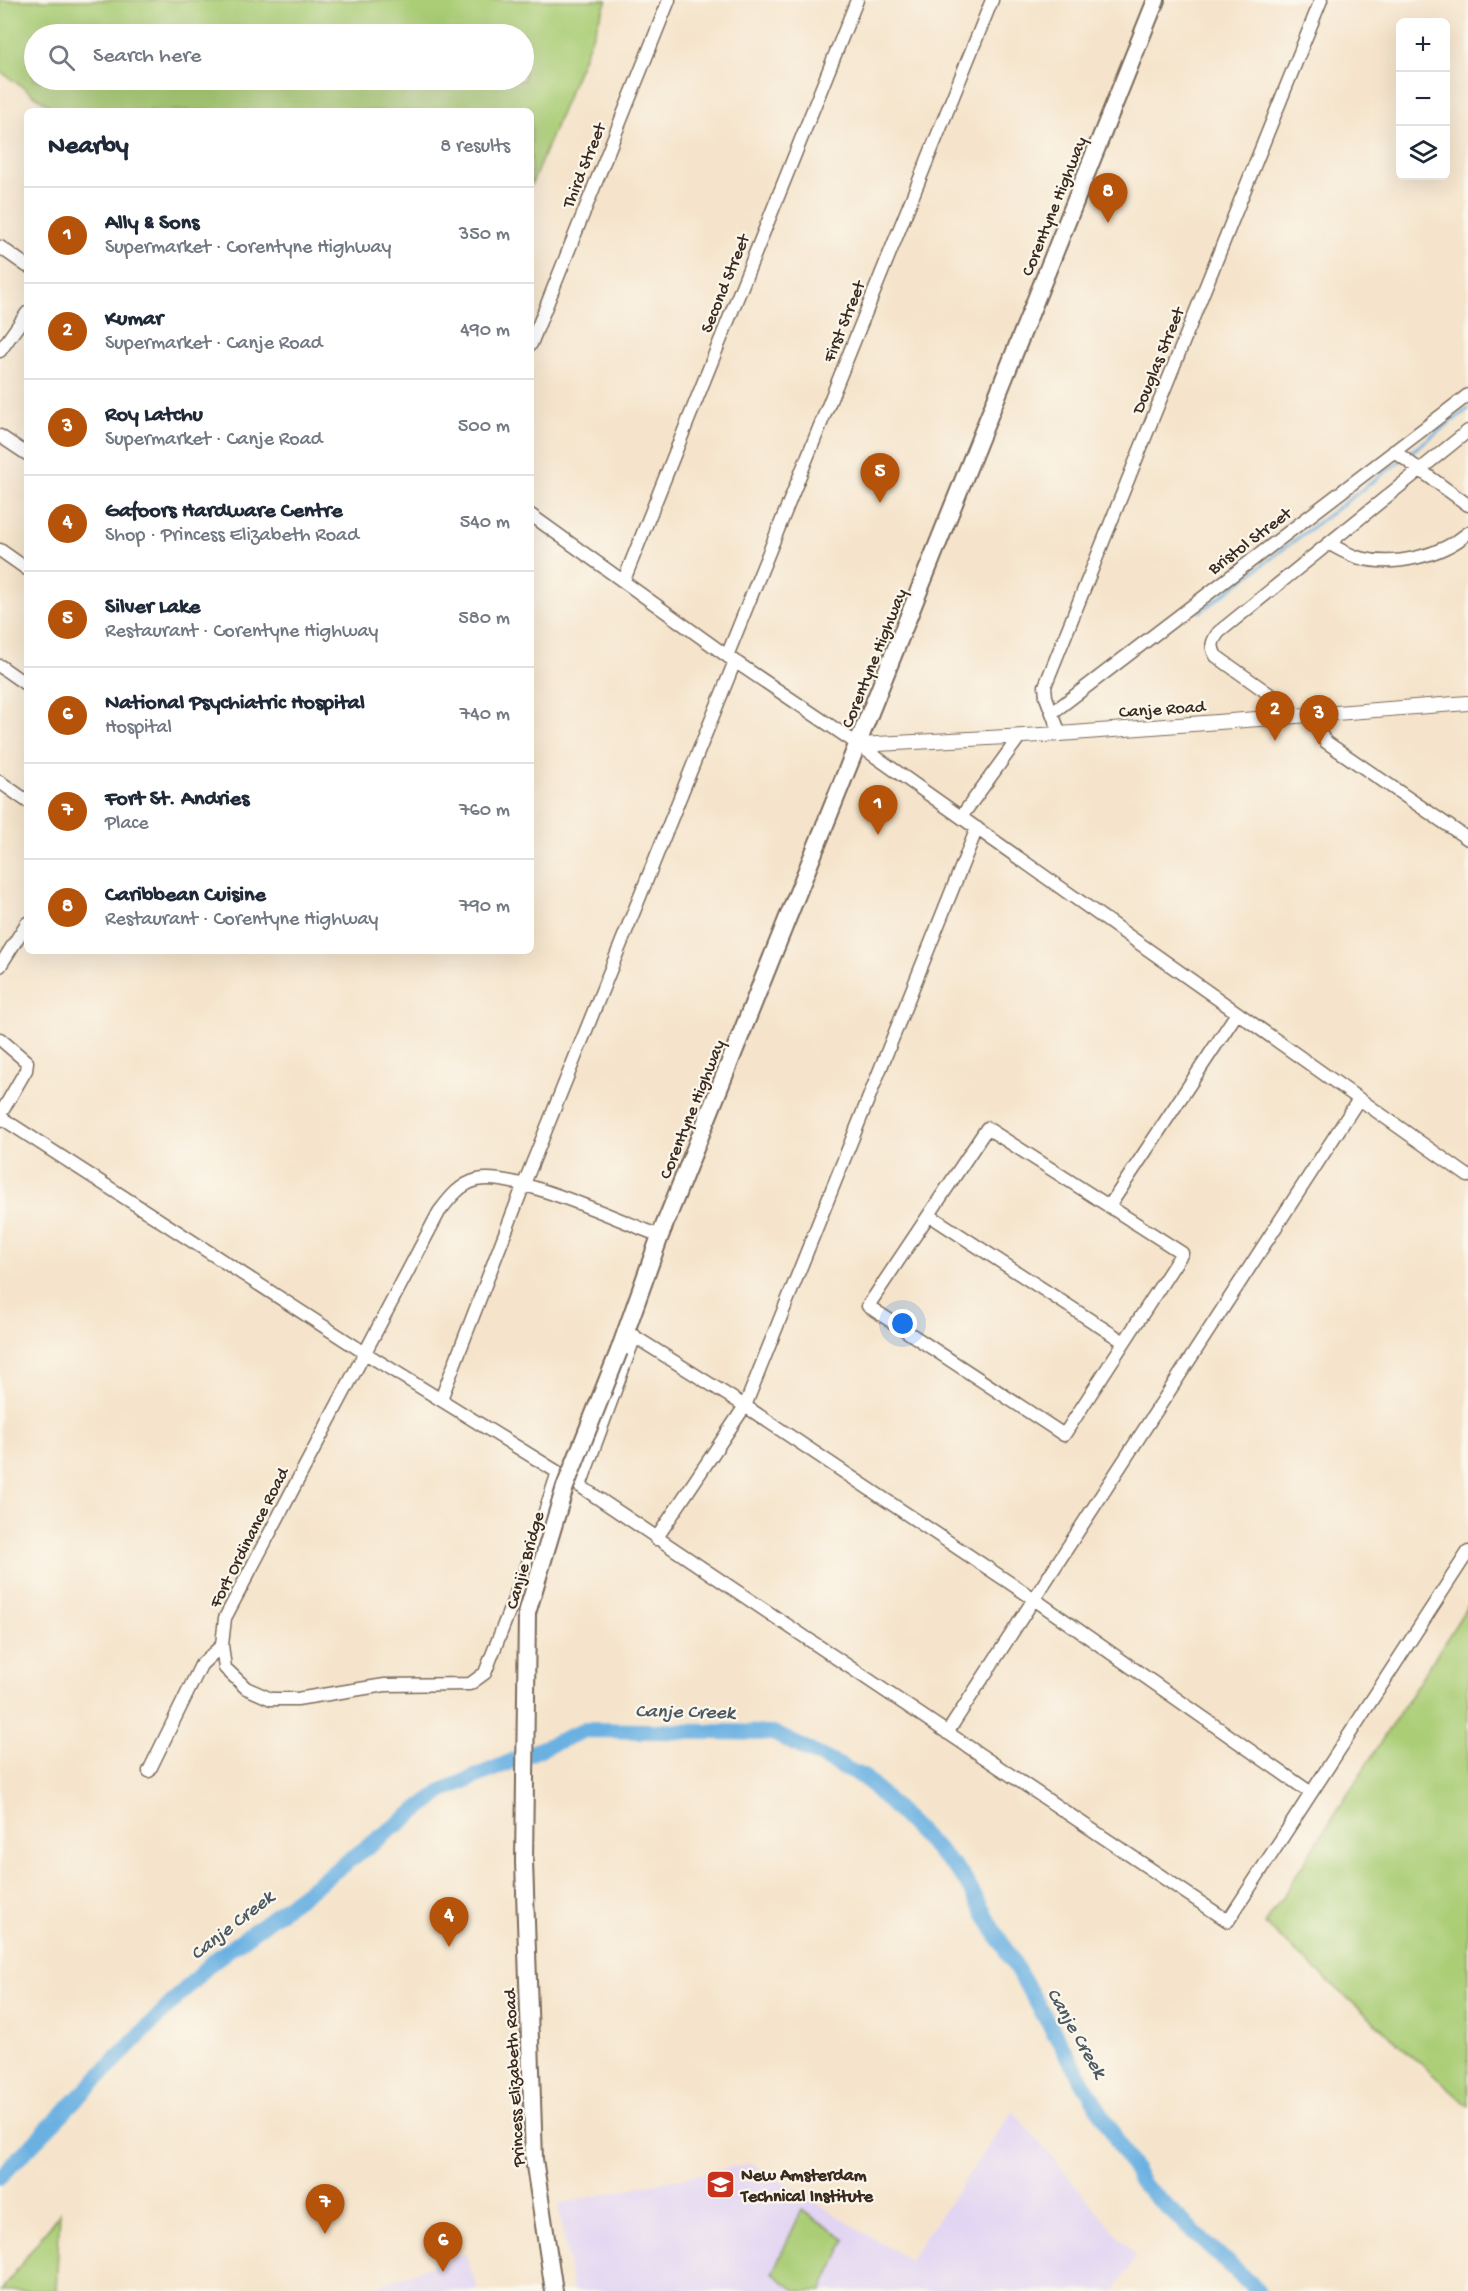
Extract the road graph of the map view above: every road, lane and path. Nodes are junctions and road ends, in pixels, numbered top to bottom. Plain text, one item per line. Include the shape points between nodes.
1 (669, 0) edge
2 (857, 0) edge
3 (992, 0) edge
4 (1156, 0) edge
5 (1321, 0) edge
6 (0, 247) edge
7 (24, 264) edge
8 (24, 317) edge
9 (534, 337) edge
10 (0, 351) edge
11 (1468, 395) edge
12 (1468, 431) edge
13 (0, 436) edge
14 (1394, 451) junction
15 (24, 452) edge
16 (1419, 469) junction
17 (1468, 505) edge
18 (534, 517) edge
19 (1468, 533) edge
20 (1330, 544) junction
21 (0, 550) edge
22 (24, 567) edge
23 (624, 580) junction
24 (731, 659) junction
25 (0, 666) edge
26 (24, 683) edge
27 (1468, 703) edge
28 (1052, 713) junction
29 (1315, 715) junction
30 (1282, 717) junction
31 (1060, 734) junction
32 (1020, 736) junction
33 (859, 745) junction
34 (0, 782) edge
35 (24, 799) edge
36 (961, 817) junction
37 (977, 828) junction
38 (1468, 839) edge
39 (24, 928) edge
40 (0, 966) edge
41 (1237, 1014) junction
42 (10, 1046) edge
43 (1359, 1099) junction
44 (0, 1116) edge
45 (1468, 1176) edge
46 (524, 1184) junction
47 (1110, 1205) junction
48 (929, 1215) junction
49 (660, 1236) junction
50 (629, 1333) junction
51 (1124, 1342) junction
52 (365, 1353) junction
53 (441, 1399) junction
54 (745, 1406) junction
55 (558, 1472) junction
56 (580, 1486) junction
57 (656, 1539) junction
58 (1468, 1552) edge
59 (1034, 1599) junction
60 (222, 1645) junction
61 (947, 1733) junction
62 (149, 1771) dead end
63 (1311, 1793) junction
64 (524, 1862) joint
65 (554, 2291) edge

1 - 9 street, Third Street
2 - 23 street, Second Street
3 - 24 street, First Street
4 - 33 main road, Corentyne Highway
5 - 28 street, Douglas Street via 1045,686
6 - 7 street
8 - 10 street
11 - 14 street, Bristol Street
12 - 16 street
13 - 15 street
14 - 16 street
14 - 28 street, Bristol Street
16 - 17 street
16 - 20 street
18 - 23 street
19 - 20 street via 1438,552 1382,561 1360,558
20 - 30 street via 1212,641 1216,656 1272,696
21 - 22 street
23 - 24 street
24 - 33 street
24 - 46 street, First Street
25 - 26 street
27 - 29 street, Canje Road
28 - 31 street, Douglas Street
29 - 30 street, Canje Road
29 - 38 street via 1326,742
30 - 31 street, Canje Road
31 - 32 street, Canje Road
32 - 33 street, Canje Road
32 - 36 street
33 - 36 street
33 - 49 main road, Corentyne Highway
34 - 35 street
36 - 37 street
37 - 41 street
37 - 54 street
39 - 40 street
41 - 43 street
41 - 47 street
42 - 44 street via 27,1062 26,1070
43 - 45 street
43 - 59 street
44 - 52 street
46 - 49 street, Fort Ordinance Road
46 - 52 street, Fort Ordinance Road via 476,1180 453,1193 439,1212
46 - 53 street, First Street
47 - 48 street via 987,1128
47 - 51 street via 1182,1253
48 - 51 street
48 - 51 street via 868,1306 1064,1435
49 - 50 main road, Corentyne Highway
50 - 54 street
50 - 56 street
50 - 64 main road, Canjie Bridge, bridge via 565,1487 527,1613
52 - 53 street
52 - 60 street, Fort Ordinance Road via 225,1618
53 - 55 street
54 - 57 street
54 - 59 street
55 - 56 street
55 - 60 street, Fort Ordinance Road via 528,1563 479,1680 470,1684 386,1685 297,1699 271,1699 246,1688 225,1668
56 - 57 street
57 - 61 street
58 - 63 street
59 - 61 street
59 - 63 street
60 - 62 street via 201,1665
61 - 63 street via 1228,1921
64 - 65 main road, Princess Elizabeth Road via 534,2158

